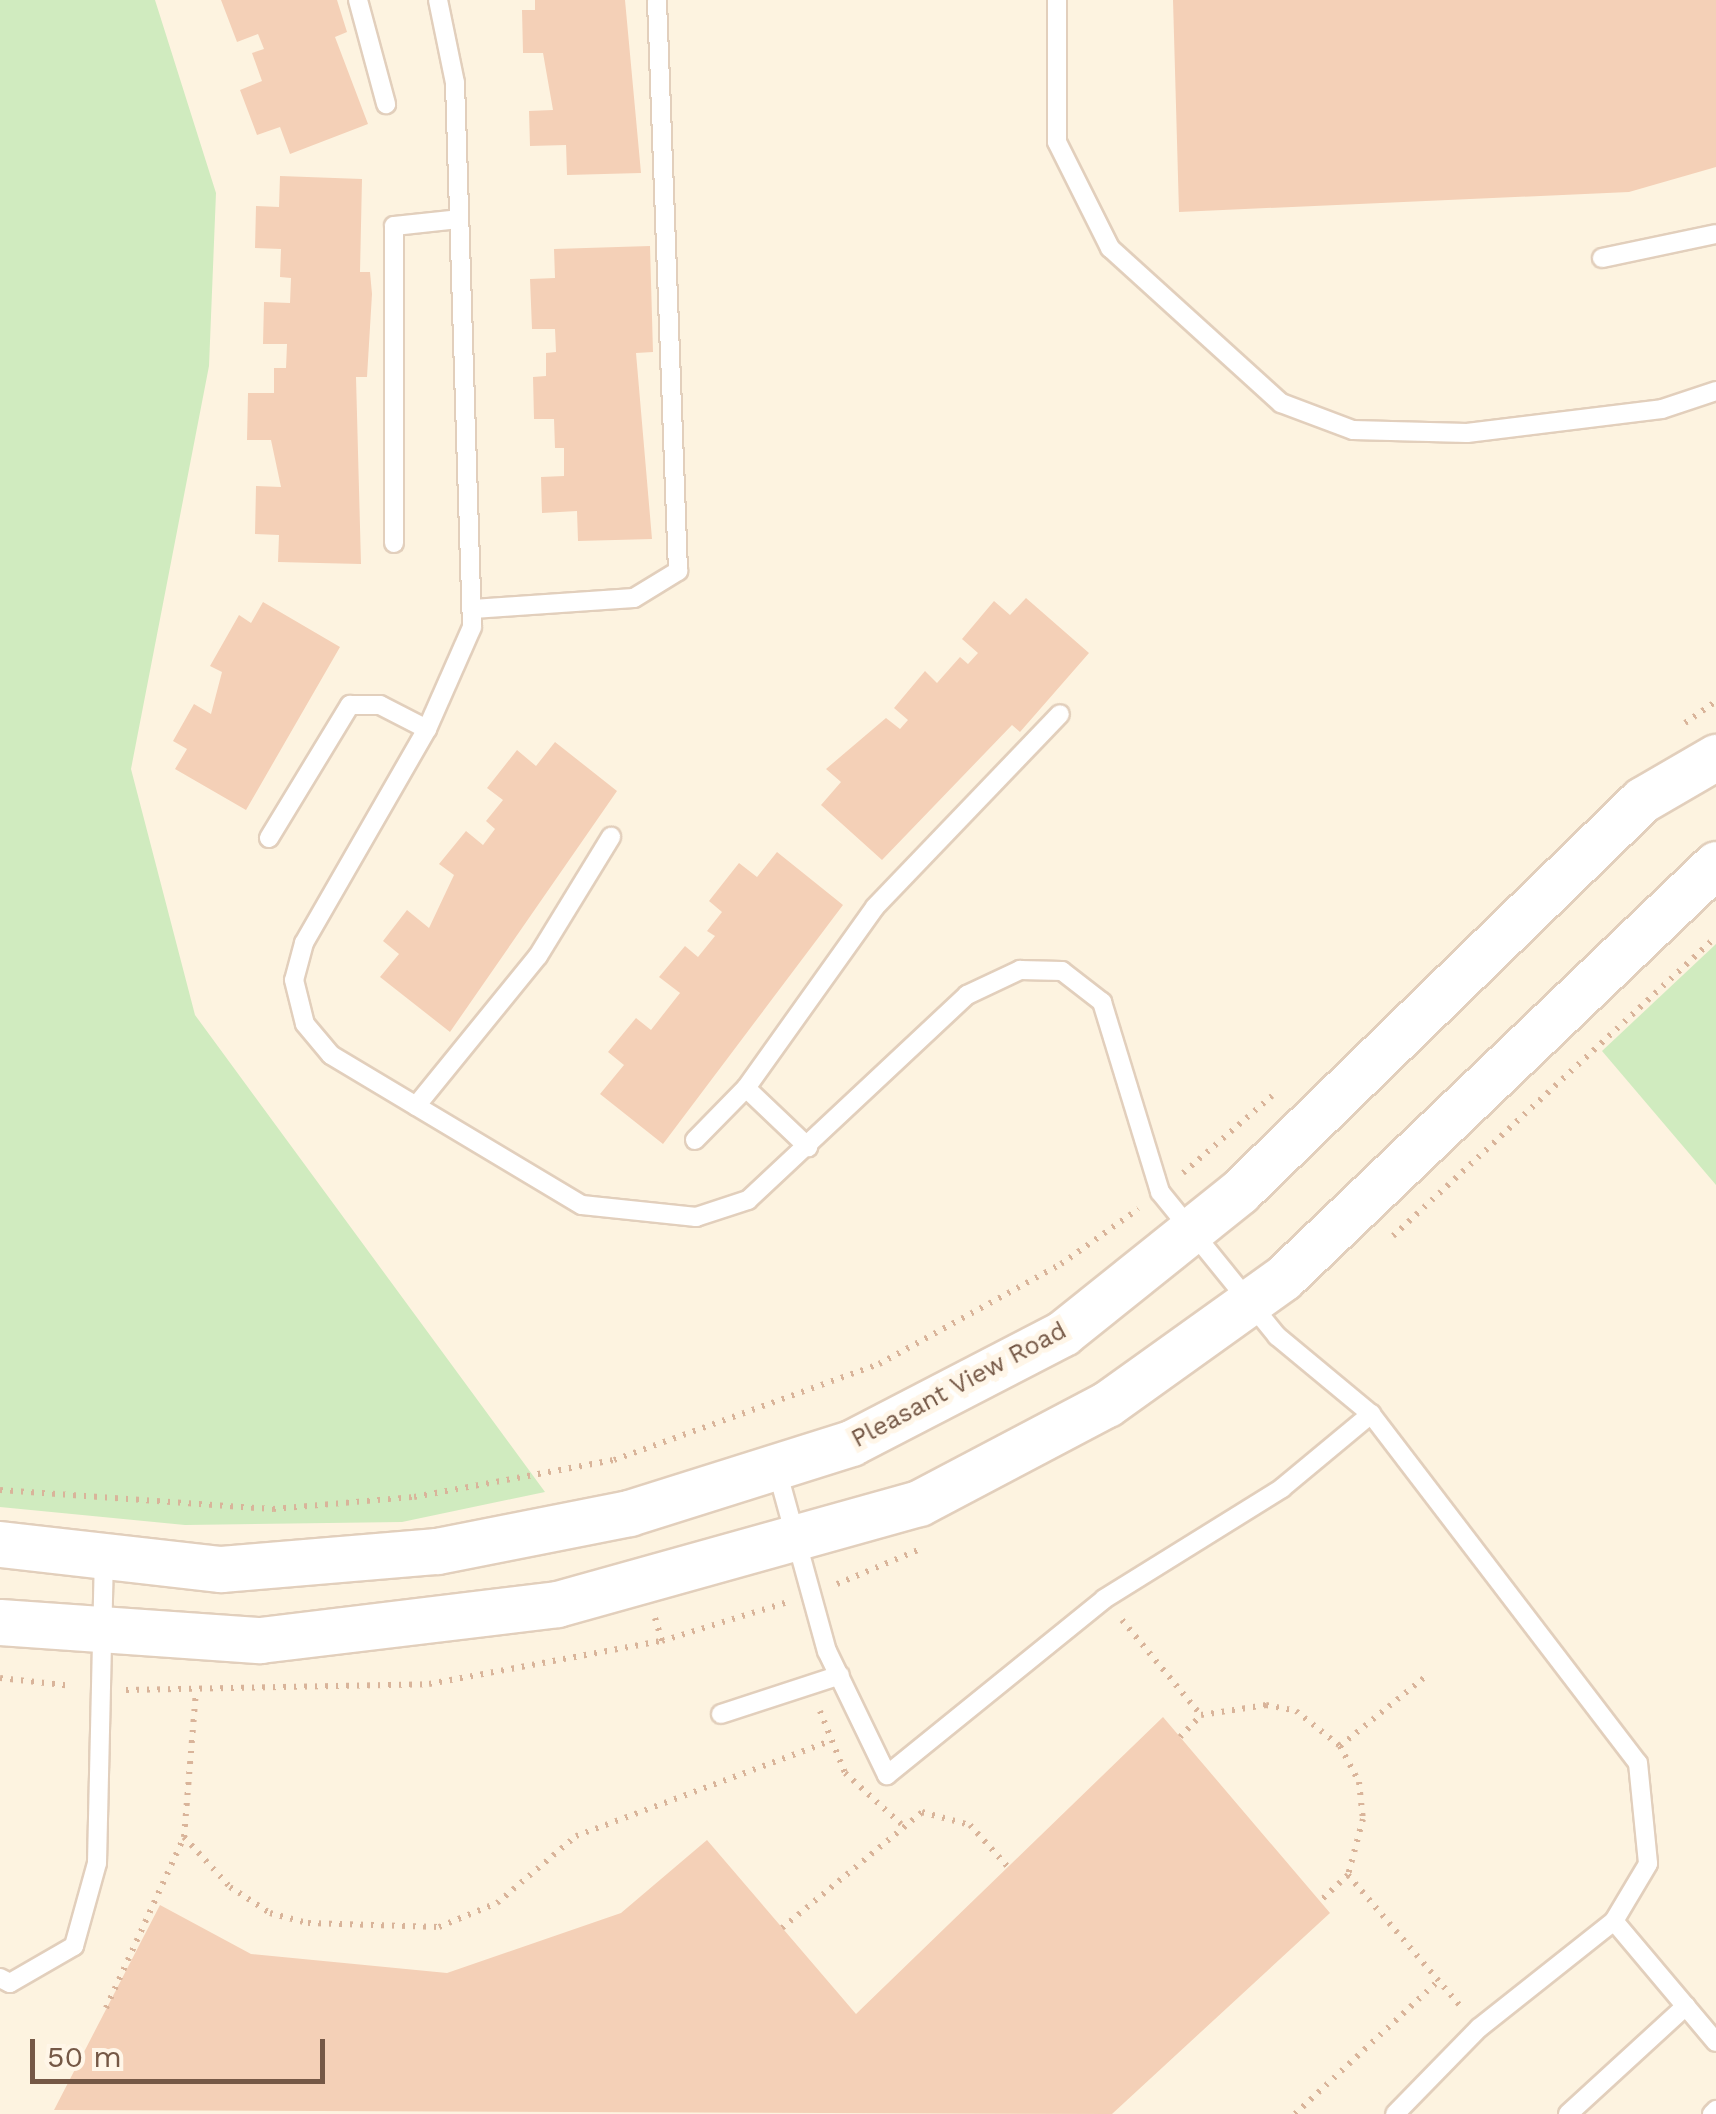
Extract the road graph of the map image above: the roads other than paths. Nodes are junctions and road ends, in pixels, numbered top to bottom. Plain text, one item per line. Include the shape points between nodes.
1 (358, 0) edge
2 (438, 0) edge
3 (657, 0) edge
4 (1057, 0) edge
5 (386, 104) dead end
6 (459, 219) junction
7 (1716, 234) edge
8 (1602, 258) dead end
9 (1716, 392) edge
10 (394, 543) dead end
11 (473, 609) junction
12 (1060, 714) dead end
13 (427, 729) junction
14 (1716, 756) edge
15 (611, 837) dead end
16 (269, 838) dead end
17 (1716, 864) edge
18 (746, 1088) junction
19 (416, 1106) junction
20 (695, 1140) dead end
21 (808, 1146) junction
22 (1193, 1229) junction
23 (1250, 1302) junction
24 (1371, 1414) junction
25 (777, 1470) junction
26 (795, 1540) junction
27 (0, 1544) edge
28 (104, 1556) junction
29 (0, 1622) edge
30 (106, 1634) junction
31 (840, 1675) junction
32 (721, 1714) dead end
33 (1614, 1921) junction
34 (0, 1978) edge
35 (1686, 2006) junction
36 (1716, 2042) edge
37 (1395, 2114) edge
38 (1568, 2114) edge

1 - 5 lane
2 - 6 lane via 454,83
3 - 11 lane via 678,571 634,598
4 - 9 lane via 1057,142 1110,248 1281,403 1353,430 1467,433 1662,409
6 - 10 lane via 394,226
6 - 11 lane
7 - 8 lane
11 - 13 lane via 461,663
12 - 18 lane via 876,906
13 - 16 lane via 380,705 350,704
13 - 19 lane via 304,943 294,980 304,1024 330,1055
14 - 22 street, Pleasant View Road via 1642,800
15 - 19 lane via 538,956
17 - 23 street
18 - 20 lane
18 - 21 lane
19 - 21 lane via 582,1205 642,1218 696,1216 748,1200
21 - 22 lane via 967,996 1020,970 1062,971 1102,1002 1160,1192
22 - 23 lane
22 - 25 street, Pleasant View Road via 1064,1333 851,1444
23 - 24 lane
23 - 26 street via 1107,1404 919,1503
24 - 31 lane via 1282,1488 1104,1599 887,1775
24 - 33 lane via 1638,1763 1648,1864
25 - 26 lane
25 - 28 street, Pleasant View Road via 629,1514 437,1551 221,1569
26 - 30 street via 557,1604 260,1640
26 - 31 lane
27 - 28 street, Pleasant View Road
28 - 30 lane
29 - 30 street
30 - 34 lane via 97,1863 74,1946 10,1984
31 - 32 lane
33 - 35 lane
33 - 37 lane via 1478,2028
35 - 36 lane
35 - 38 lane

